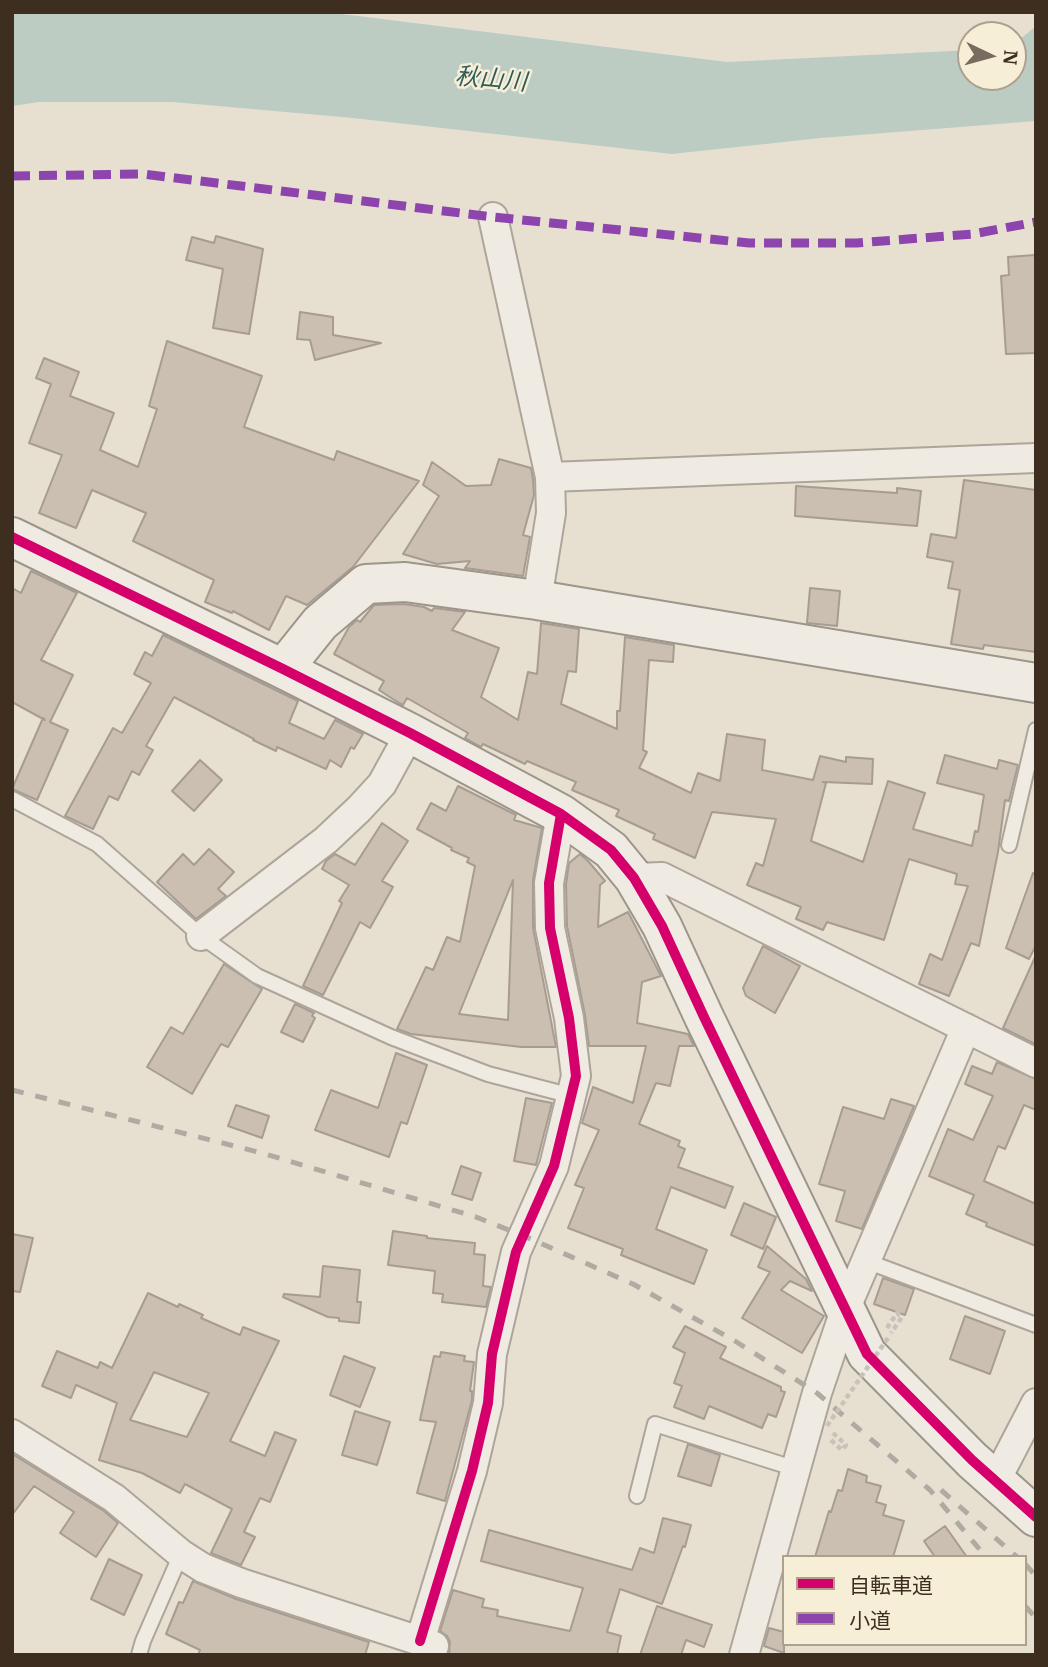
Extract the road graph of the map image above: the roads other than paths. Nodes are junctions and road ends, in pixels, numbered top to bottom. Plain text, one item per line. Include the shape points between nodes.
1 (493, 217) dead end
2 (1036, 458) edge
3 (551, 477) junction
4 (12, 537) edge
5 (537, 600) junction
6 (283, 669) junction
7 (1036, 683) edge
8 (1036, 730) edge
9 (410, 733) junction
10 (12, 799) edge
11 (561, 814) junction
12 (1009, 845) dead end
13 (634, 878) junction
14 (201, 936) junction
15 (966, 1028) junction
16 (1036, 1063) edge
17 (572, 1096) junction
18 (866, 1261) junction
19 (845, 1310) junction
20 (1036, 1325) edge
21 (1036, 1403) edge
22 (12, 1434) edge
23 (796, 1469) junction
24 (996, 1480) junction
25 (637, 1496) dead end
26 (1036, 1517) edge
27 (181, 1554) junction
28 (426, 1648) edge
29 (139, 1655) edge
30 (744, 1655) edge

1 - 3 street
2 - 3 street
3 - 5 street via 551,513
4 - 6 street
5 - 6 street via 405,582 366,584 320,623
5 - 7 street
6 - 9 street
8 - 12 lane
9 - 11 street
9 - 14 street via 382,784 359,809
10 - 14 lane via 97,844
11 - 13 street via 611,850
11 - 17 street via 549,883 550,928 569,1018 576,1076
13 - 15 street via 662,877
13 - 19 street via 662,926
14 - 17 lane via 257,976 391,1037 488,1074
15 - 16 street
15 - 18 street
17 - 28 street via 554,1166 516,1252 492,1354 488,1403
18 - 19 street
18 - 20 lane
19 - 23 street
19 - 24 street via 867,1354
21 - 24 street
22 - 27 street via 114,1498
23 - 25 lane via 655,1424
23 - 30 street
24 - 26 street
27 - 28 street via 241,1583
27 - 29 lane

